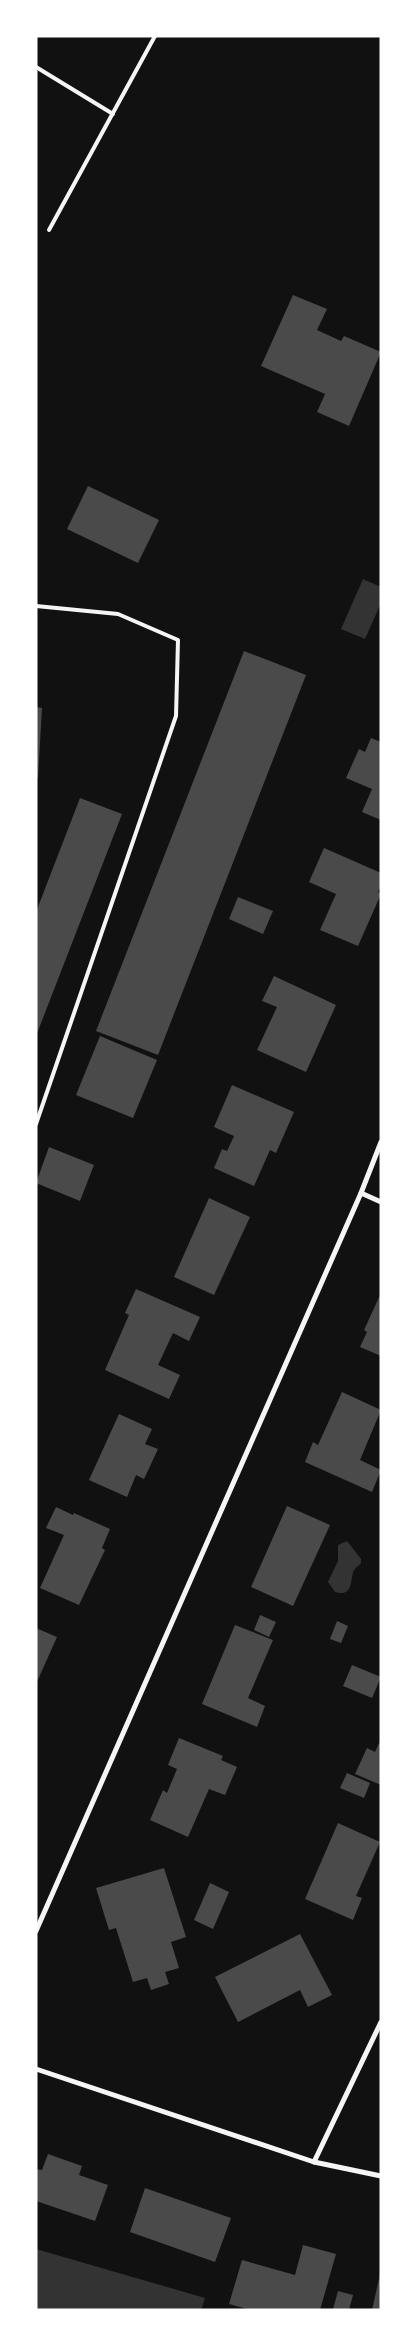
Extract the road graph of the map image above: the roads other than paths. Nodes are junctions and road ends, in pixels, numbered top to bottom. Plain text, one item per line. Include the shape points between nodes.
1 (155, 36) edge
2 (36, 67) edge
3 (113, 114) junction
4 (49, 230) dead end
5 (36, 606) edge
6 (36, 1124) edge
7 (381, 1142) edge
8 (361, 1193) junction
9 (381, 1202) edge
10 (36, 1931) edge
11 (381, 2022) edge
12 (36, 2068) edge
13 (314, 2162) junction
14 (381, 2176) edge

1 - 3 lane
2 - 3 lane
3 - 4 lane
5 - 6 lane via 118,614 178,640 176,716
7 - 8 street
8 - 9 street
8 - 10 street
11 - 13 street
12 - 13 street
13 - 14 street

